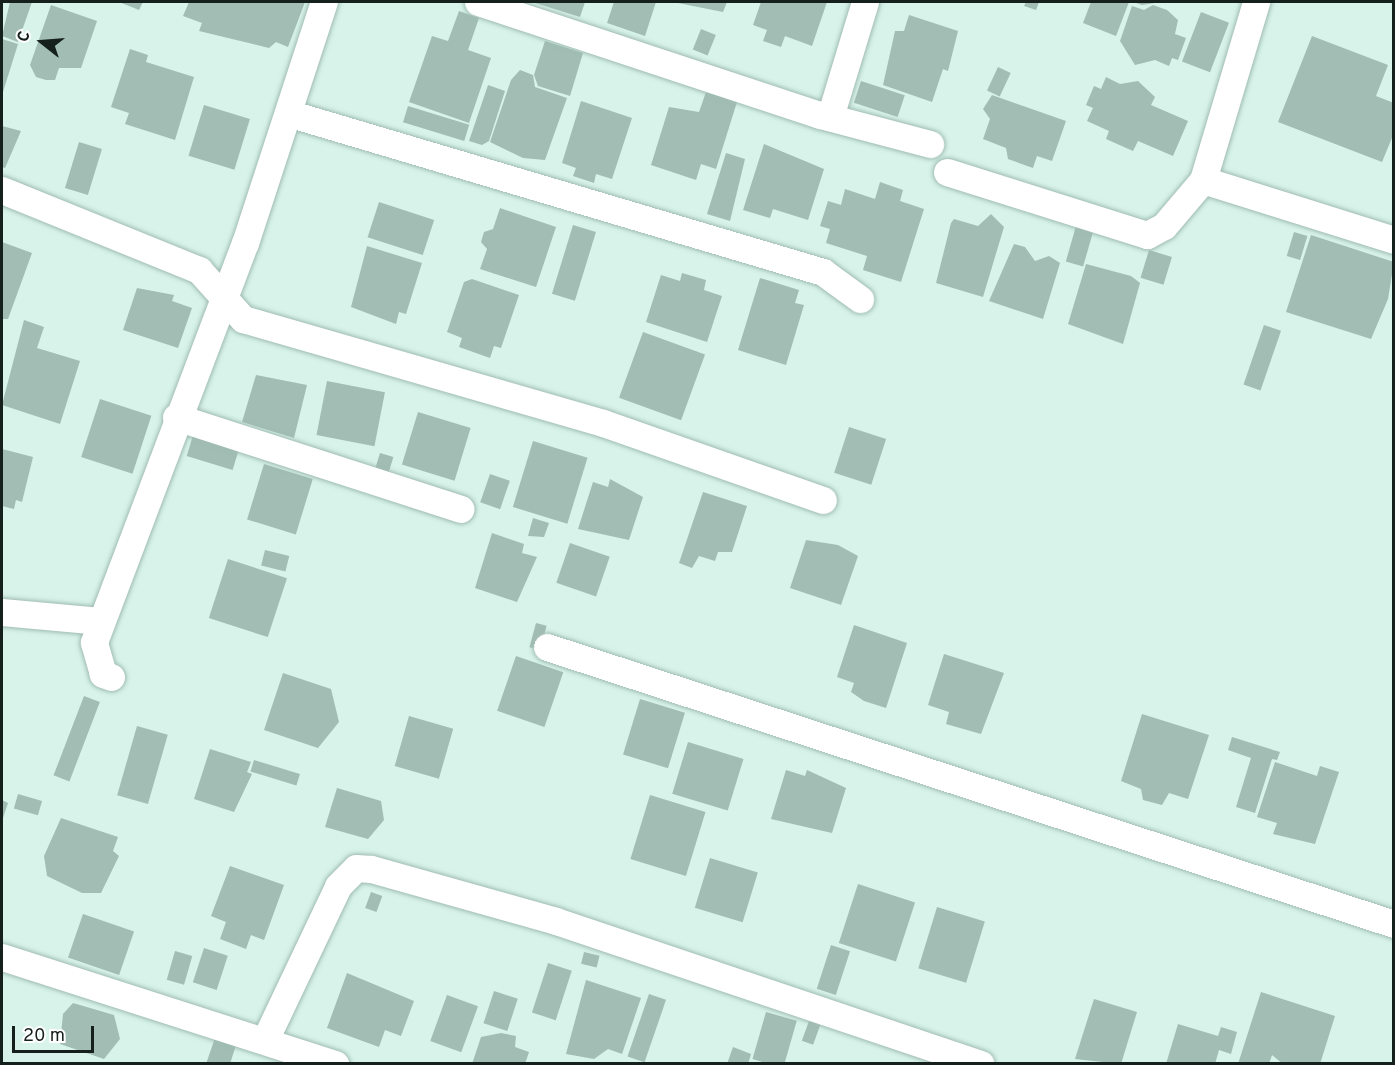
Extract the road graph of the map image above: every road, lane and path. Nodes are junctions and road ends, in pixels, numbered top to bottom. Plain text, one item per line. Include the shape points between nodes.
1 (324, 2) edge
2 (478, 2) edge
3 (865, 2) edge
4 (1256, 2) edge
5 (291, 114) junction
6 (830, 117) junction
7 (930, 144) dead end
8 (947, 172) dead end
9 (1203, 180) junction
10 (2, 190) edge
11 (1394, 240) edge
12 (223, 297) junction
13 (860, 299) dead end
14 (176, 417) junction
15 (823, 500) dead end
16 (461, 510) dead end
17 (2, 612) edge
18 (101, 621) junction
19 (547, 647) dead end
20 (111, 677) dead end
21 (1394, 924) edge
22 (2, 957) edge
23 (265, 1040) junction
24 (973, 1062) edge
25 (335, 1064) edge

1 - 5 street
2 - 6 street
3 - 6 street
4 - 9 street
5 - 12 street
5 - 13 street via 823,272
6 - 7 street
8 - 9 street via 1147,235 1164,226
9 - 11 street
10 - 12 street via 199,270
12 - 14 street
12 - 15 street via 243,319 603,423
14 - 16 street
14 - 18 street
17 - 18 street
18 - 20 street via 96,658 103,674
19 - 21 street
22 - 23 street
23 - 24 street via 338,886 356,868 371,868 556,921
23 - 25 street

